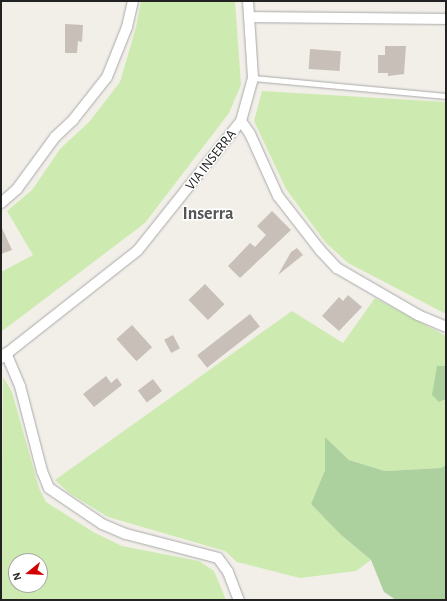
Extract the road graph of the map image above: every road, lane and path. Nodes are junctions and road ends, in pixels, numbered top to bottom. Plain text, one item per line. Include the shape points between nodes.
1 (133, 1) edge
2 (248, 1) edge
3 (249, 17) junction
4 (446, 19) edge
5 (253, 78) junction
6 (446, 96) edge
7 (241, 121) junction
8 (1, 203) edge
9 (446, 327) edge
10 (4, 356) edge
11 (239, 600) edge

1 - 8 street via 127,27 107,77 73,120 55,137 17,189
2 - 3 street, VIA INSERRA
3 - 4 street
3 - 5 street, VIA INSERRA
5 - 6 lane
5 - 7 street, VIA INSERRA
7 - 9 street via 250,134 278,196 337,268 418,315
7 - 10 street, VIA INSERRA via 138,250
10 - 11 street via 20,386 42,471 49,488 82,512 108,526 218,558 228,572

